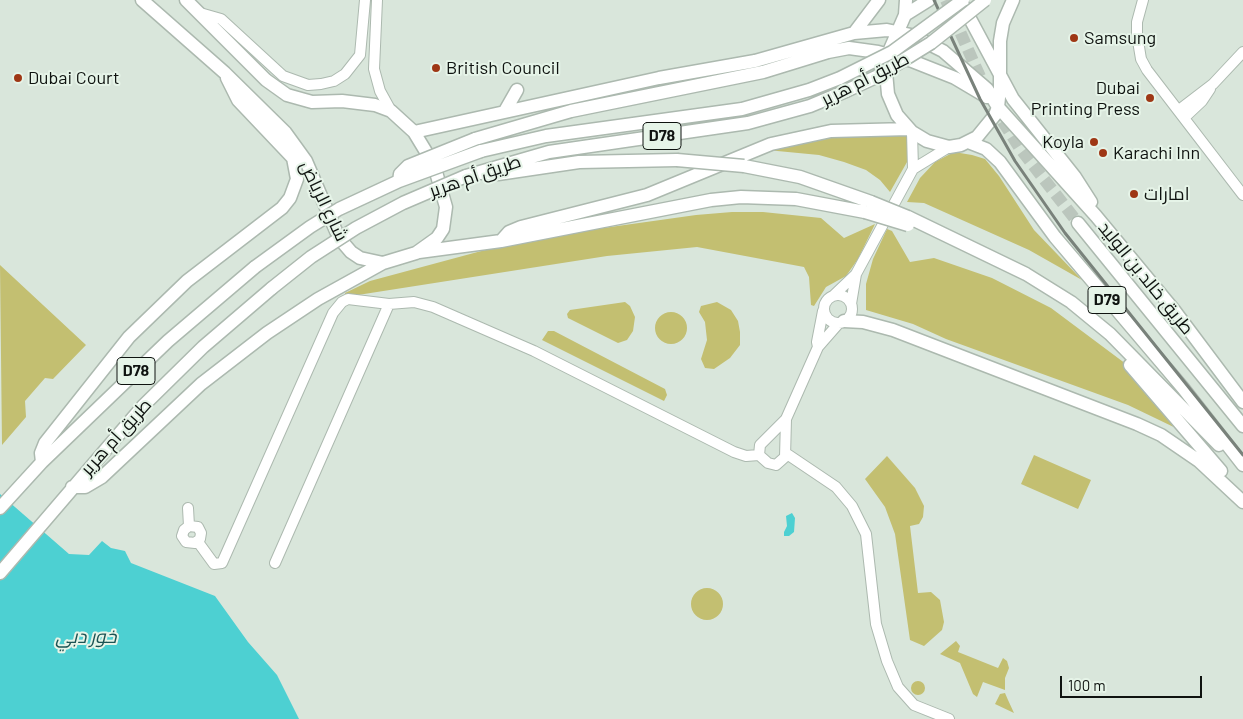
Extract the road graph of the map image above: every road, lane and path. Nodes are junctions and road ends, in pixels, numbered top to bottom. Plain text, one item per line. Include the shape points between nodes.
1 (142, 0) edge
2 (186, 0) edge
3 (365, 0) edge
4 (377, 0) edge
5 (879, 0) edge
6 (906, 0) edge
7 (929, 0) edge
8 (962, 0) edge
9 (985, 0) edge
10 (1013, 0) edge
11 (1144, 0) edge
12 (200, 13) junction
13 (905, 15) junction
14 (854, 32) junction
15 (898, 32) junction
16 (1243, 52) edge
17 (888, 54) junction
18 (998, 72) junction
19 (226, 73) junction
20 (517, 90) dead end
21 (997, 104) junction
22 (391, 111) junction
23 (505, 111) junction
24 (1182, 114) junction
25 (910, 130) junction
26 (414, 132) junction
27 (968, 142) junction
28 (949, 147) junction
29 (913, 169) junction
30 (471, 174) junction
31 (399, 180) junction
32 (1243, 195) edge
33 (868, 207) junction
34 (1096, 216) junction
35 (1078, 223) tunnel mouth
36 (501, 241) junction
37 (416, 253) junction
38 (382, 263) junction
39 (856, 274) junction
40 (834, 295) junction
41 (389, 304) junction
42 (851, 304) junction
43 (823, 311) junction
44 (842, 322) junction
45 (1110, 334) junction
46 (818, 347) junction
47 (1243, 402) edge
48 (786, 419) junction
49 (1243, 426) edge
50 (787, 454) junction
51 (759, 455) junction
52 (42, 462) junction
53 (1243, 465) edge
54 (1243, 470) edge
55 (72, 487) junction
56 (1243, 501) edge
57 (0, 508) edge
58 (188, 508) dead end
59 (275, 563) dead end
60 (0, 573) edge
61 (949, 719) edge

1 - 19 main road, شارع الرياض
2 - 12 main road
3 - 12 street via 360,55 345,74 321,84 308,85 283,76 221,19
4 - 22 street via 374,69 380,91
5 - 14 main road
6 - 13 main road
7 - 13 main road
8 - 18 main road, طريق خالد بن الوليد / D79
8 - 31 main road, طريق أم هرير / D78, bridge via 892,52 809,90 742,109 563,133 481,151
9 - 30 main road, طريق أم هرير / D78, bridge via 931,43 883,73 810,106 716,130 574,147
10 - 18 main road via 1003,23
11 - 24 street via 1137,22 1141,58
12 - 22 main road via 276,88 300,99 359,102
13 - 15 main road
14 - 15 main road
14 - 23 main road via 762,60
15 - 17 main road
15 - 21 main road via 943,51 987,90
16 - 24 street
17 - 21 main road via 941,72
17 - 25 main road via 888,94 897,114
17 - 31 main road, bridge via 839,49 763,72 571,111 476,139 408,166
18 - 21 main road
18 - 34 main road, طريق خالد بن الوليد / D79 via 1024,115 1089,197
19 - 38 main road, شارع الرياض via 274,119 296,146 339,238 360,258
19 - 52 main road via 238,100 293,158 297,179 295,189 282,208 186,281 129,337 44,443
20 - 23 main road
21 - 27 main road via 984,130
21 - 34 main road
22 - 26 main road
23 - 26 main road
24 - 32 street
25 - 28 main road via 927,141
25 - 29 street
25 - 36 main road via 831,131 771,144 647,195 521,226
26 - 37 main road via 434,165 446,208 443,229 437,238
27 - 28 main road
27 - 53 main road, D79 via 986,149 1000,162 1040,219 1183,388
28 - 29 street
29 - 39 street
30 - 33 main road, bridge via 498,174 604,160 677,160 744,166 800,177
30 - 55 main road, طريق أم هرير / D78, bridge via 403,203 311,257 173,376
31 - 52 main road, طريق أم هرير / D78, bridge via 332,214 255,267 168,341
33 - 36 main road via 741,197
33 - 45 main road, bridge via 952,238 1049,287
34 - 47 main road, طريق خالد بن الوليد / D79 via 1188,328
35 - 49 main road
36 - 37 main road
37 - 38 main road
38 - 55 main road via 318,299 267,333 201,384 102,477 85,487
39 - 40 street
39 - 42 street
40 - 42 street via 844,296
40 - 43 street via 826,300
41 - 51 street via 414,302 433,307 534,351 740,455
41 - 58 street via 348,299 337,307 222,563 214,564 198,542 192,544 184,539 182,533 188,526
41 - 59 street
42 - 44 street via 850,316
43 - 44 street via 829,320
43 - 46 street
44 - 46 street
44 - 56 main road via 863,322 893,330 1137,424 1199,461
45 - 54 main road
45 - 56 main road via 1115,349
46 - 48 street
48 - 50 street
48 - 51 street via 762,441
50 - 51 street via 780,463 772,465
50 - 61 street via 830,482 852,506 866,534 876,624 898,687 914,705
52 - 57 main road, طريق أم هرير / D78
55 - 60 main road, طريق أم هرير / D78

